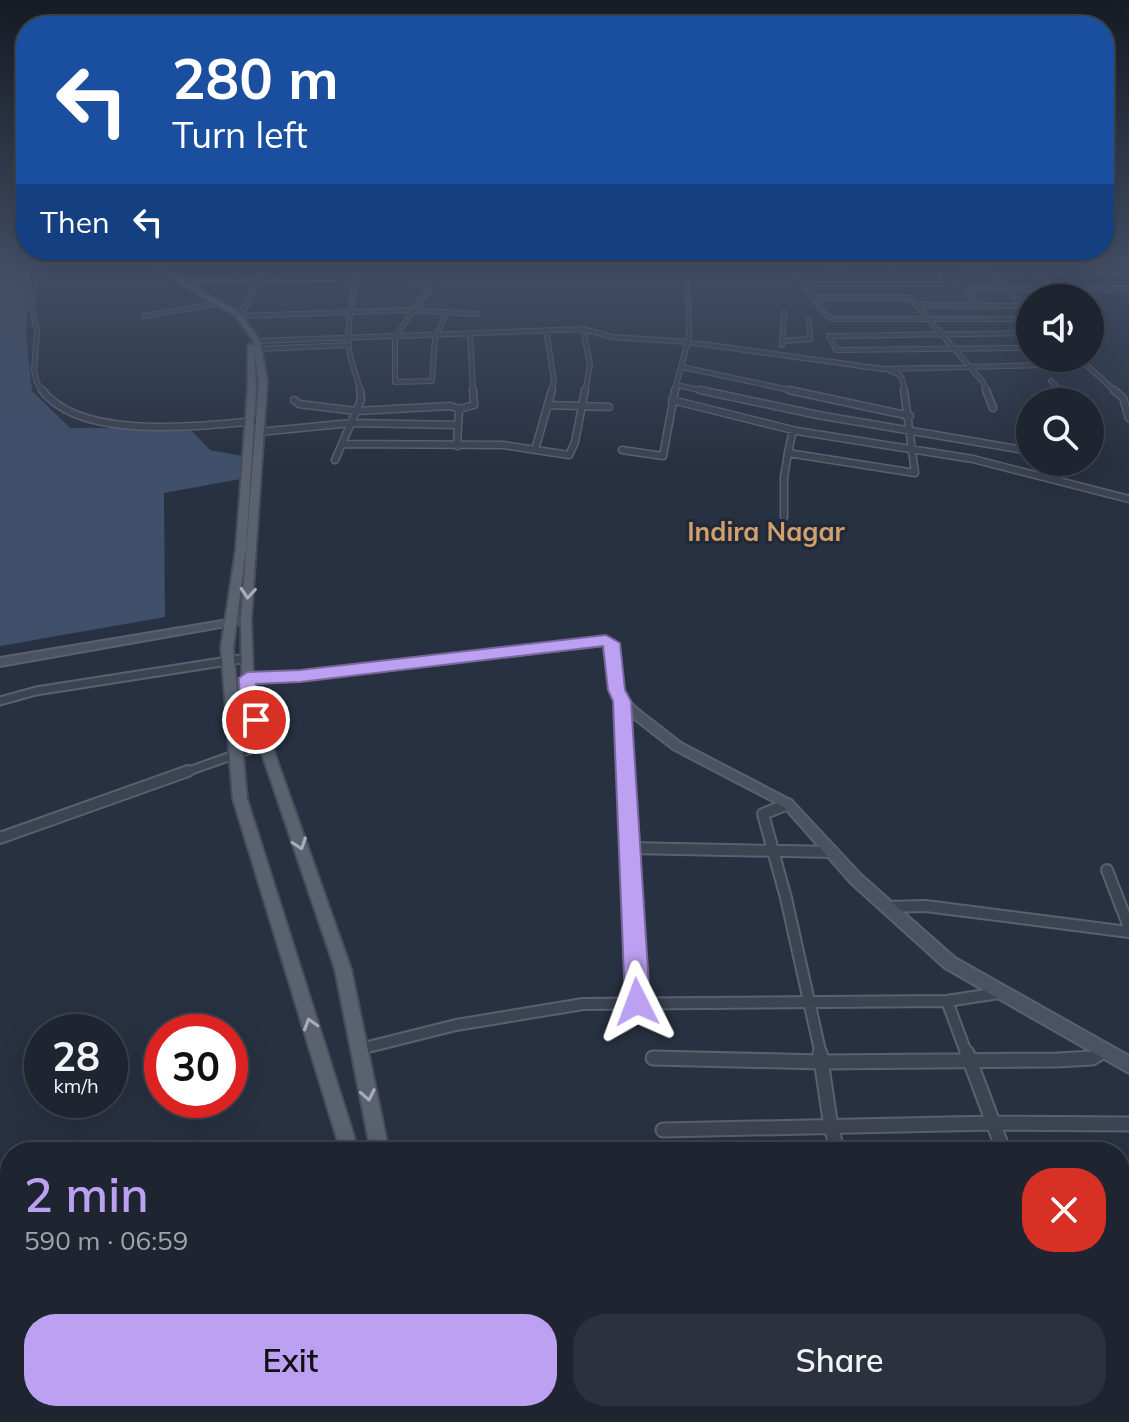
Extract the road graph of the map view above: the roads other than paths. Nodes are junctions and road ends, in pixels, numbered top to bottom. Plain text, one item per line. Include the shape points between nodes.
1 (36, 330) edge
2 (242, 330) edge
3 (248, 330) edge
4 (349, 330) edge
5 (399, 330) edge
6 (438, 330) edge
7 (537, 330) edge
8 (546, 330) edge
9 (583, 330) edge
10 (588, 330) edge
11 (690, 330) edge
12 (784, 330) edge
13 (810, 330) edge
14 (938, 330) edge
15 (470, 333) junction
16 (1016, 333) edge
17 (941, 334) junction
18 (436, 335) junction
19 (348, 337) junction
20 (395, 337) junction
21 (784, 341) junction
22 (687, 342) junction
23 (257, 345) junction
24 (348, 345) junction
25 (1016, 348) edge
26 (954, 349) junction
27 (780, 353) junction
28 (969, 365) junction
29 (1016, 365) edge
30 (682, 367) junction
31 (883, 369) junction
32 (1095, 372) edge
33 (1051, 381) dead end
34 (676, 385) junction
35 (1061, 388) edge
36 (294, 400) dead end
37 (672, 400) junction
38 (549, 405) junction
39 (583, 406) junction
40 (609, 407) dead end
41 (993, 408) dead end
42 (459, 409) junction
43 (356, 411) junction
44 (910, 416) junction
45 (1129, 418) edge
46 (351, 423) junction
47 (256, 425) junction
48 (458, 425) junction
49 (910, 429) junction
50 (793, 430) junction
51 (342, 444) junction
52 (457, 446) junction
53 (1016, 448) edge
54 (535, 450) junction
55 (622, 450) dead end
56 (911, 450) junction
57 (788, 453) junction
58 (335, 460) dead end
59 (1129, 499) edge
60 (784, 517) dead end
61 (246, 620) junction
62 (231, 622) junction
63 (247, 658) junction
64 (229, 661) junction
65 (0, 662) edge
66 (247, 678) junction
67 (0, 701) edge
68 (622, 701) junction
69 (265, 744) junction
70 (236, 754) junction
71 (788, 804) junction
72 (0, 838) edge
73 (629, 848) junction
74 (834, 852) junction
75 (772, 853) junction
76 (1107, 870) dead end
77 (887, 907) junction
78 (1129, 929) edge
79 (999, 993) junction
80 (947, 1001) junction
81 (637, 1002) junction
82 (807, 1004) junction
83 (359, 1049) junction
84 (1104, 1050) junction
85 (653, 1058) dead end
86 (971, 1061) junction
87 (822, 1062) junction
88 (1129, 1065) edge
89 (993, 1123) junction
90 (1129, 1124) edge
91 (831, 1127) junction
92 (663, 1130) dead end
93 (347, 1142) edge
94 (378, 1142) edge
95 (835, 1142) edge
96 (1000, 1142) edge

1 - 47 street via 32,363 37,382 49,402 86,418 117,425
2 - 47 main road via 251,342
3 - 23 main road
4 - 19 street
5 - 20 street
6 - 18 street
7 - 15 street
8 - 38 street via 554,369
9 - 39 street via 590,365
10 - 22 street
11 - 22 street
12 - 21 street
13 - 21 street via 810,339
14 - 17 street
15 - 18 street
15 - 42 street via 474,405
16 - 17 street
17 - 26 street
17 - 26 street via 829,336 836,350
18 - 20 street
18 - 20 street via 432,381 395,382
19 - 20 street
19 - 23 street
19 - 24 street
21 - 27 street
22 - 27 street
22 - 30 street
23 - 24 street
23 - 47 main road via 263,381
24 - 43 street via 361,391
25 - 26 street
26 - 28 street
27 - 31 street
28 - 29 street
28 - 31 street
28 - 41 street
30 - 34 street
30 - 44 street
31 - 44 street via 901,375
32 - 45 street via 1123,398
33 - 35 street
34 - 37 street
34 - 49 street
36 - 43 street
37 - 50 street
37 - 55 street via 663,456
38 - 39 street
38 - 54 street
39 - 40 street
39 - 54 street via 569,455
42 - 43 street
42 - 48 street
43 - 46 street
44 - 49 street
46 - 47 street
46 - 48 street
46 - 51 street
47 -> 61 main road
47 - 62 main road
48 - 52 street
49 - 53 street
49 - 56 street
50 - 56 street
50 - 57 street
51 - 52 street
51 - 58 street
52 - 54 street
56 - 57 street via 915,473
56 - 59 street via 986,462
57 - 60 street
61 - 62 main road
61 - 63 main road
62 - 64 main road
62 - 65 main road
63 - 64 street
63 - 66 main road
64 - 67 street
64 - 70 main road
66 - 68 main road via 606,640 611,643
66 - 69 main road
68 - 71 main road via 677,746
68 - 73 street
69 - 70 street
69 -> 83 main road via 343,969
70 - 72 street
93 -> 70 main road via 240,799
71 - 74 main road
71 - 75 street via 763,814
73 - 75 street
73 - 81 street
74 - 75 street
74 - 77 main road
75 - 82 street
76 - 78 street
77 - 78 street via 926,906
77 - 79 main road via 950,963
79 - 80 street
79 - 84 main road
80 - 82 street
80 - 86 street
81 - 82 street
81 - 83 street via 583,1004 470,1023
82 - 87 street
83 -> 94 main road
84 - 86 street via 1092,1058
84 - 88 main road
85 - 87 street
86 - 87 street
86 - 89 street
87 - 91 street
89 - 90 street
89 - 91 street
89 - 96 street
91 - 92 street
91 - 95 street

